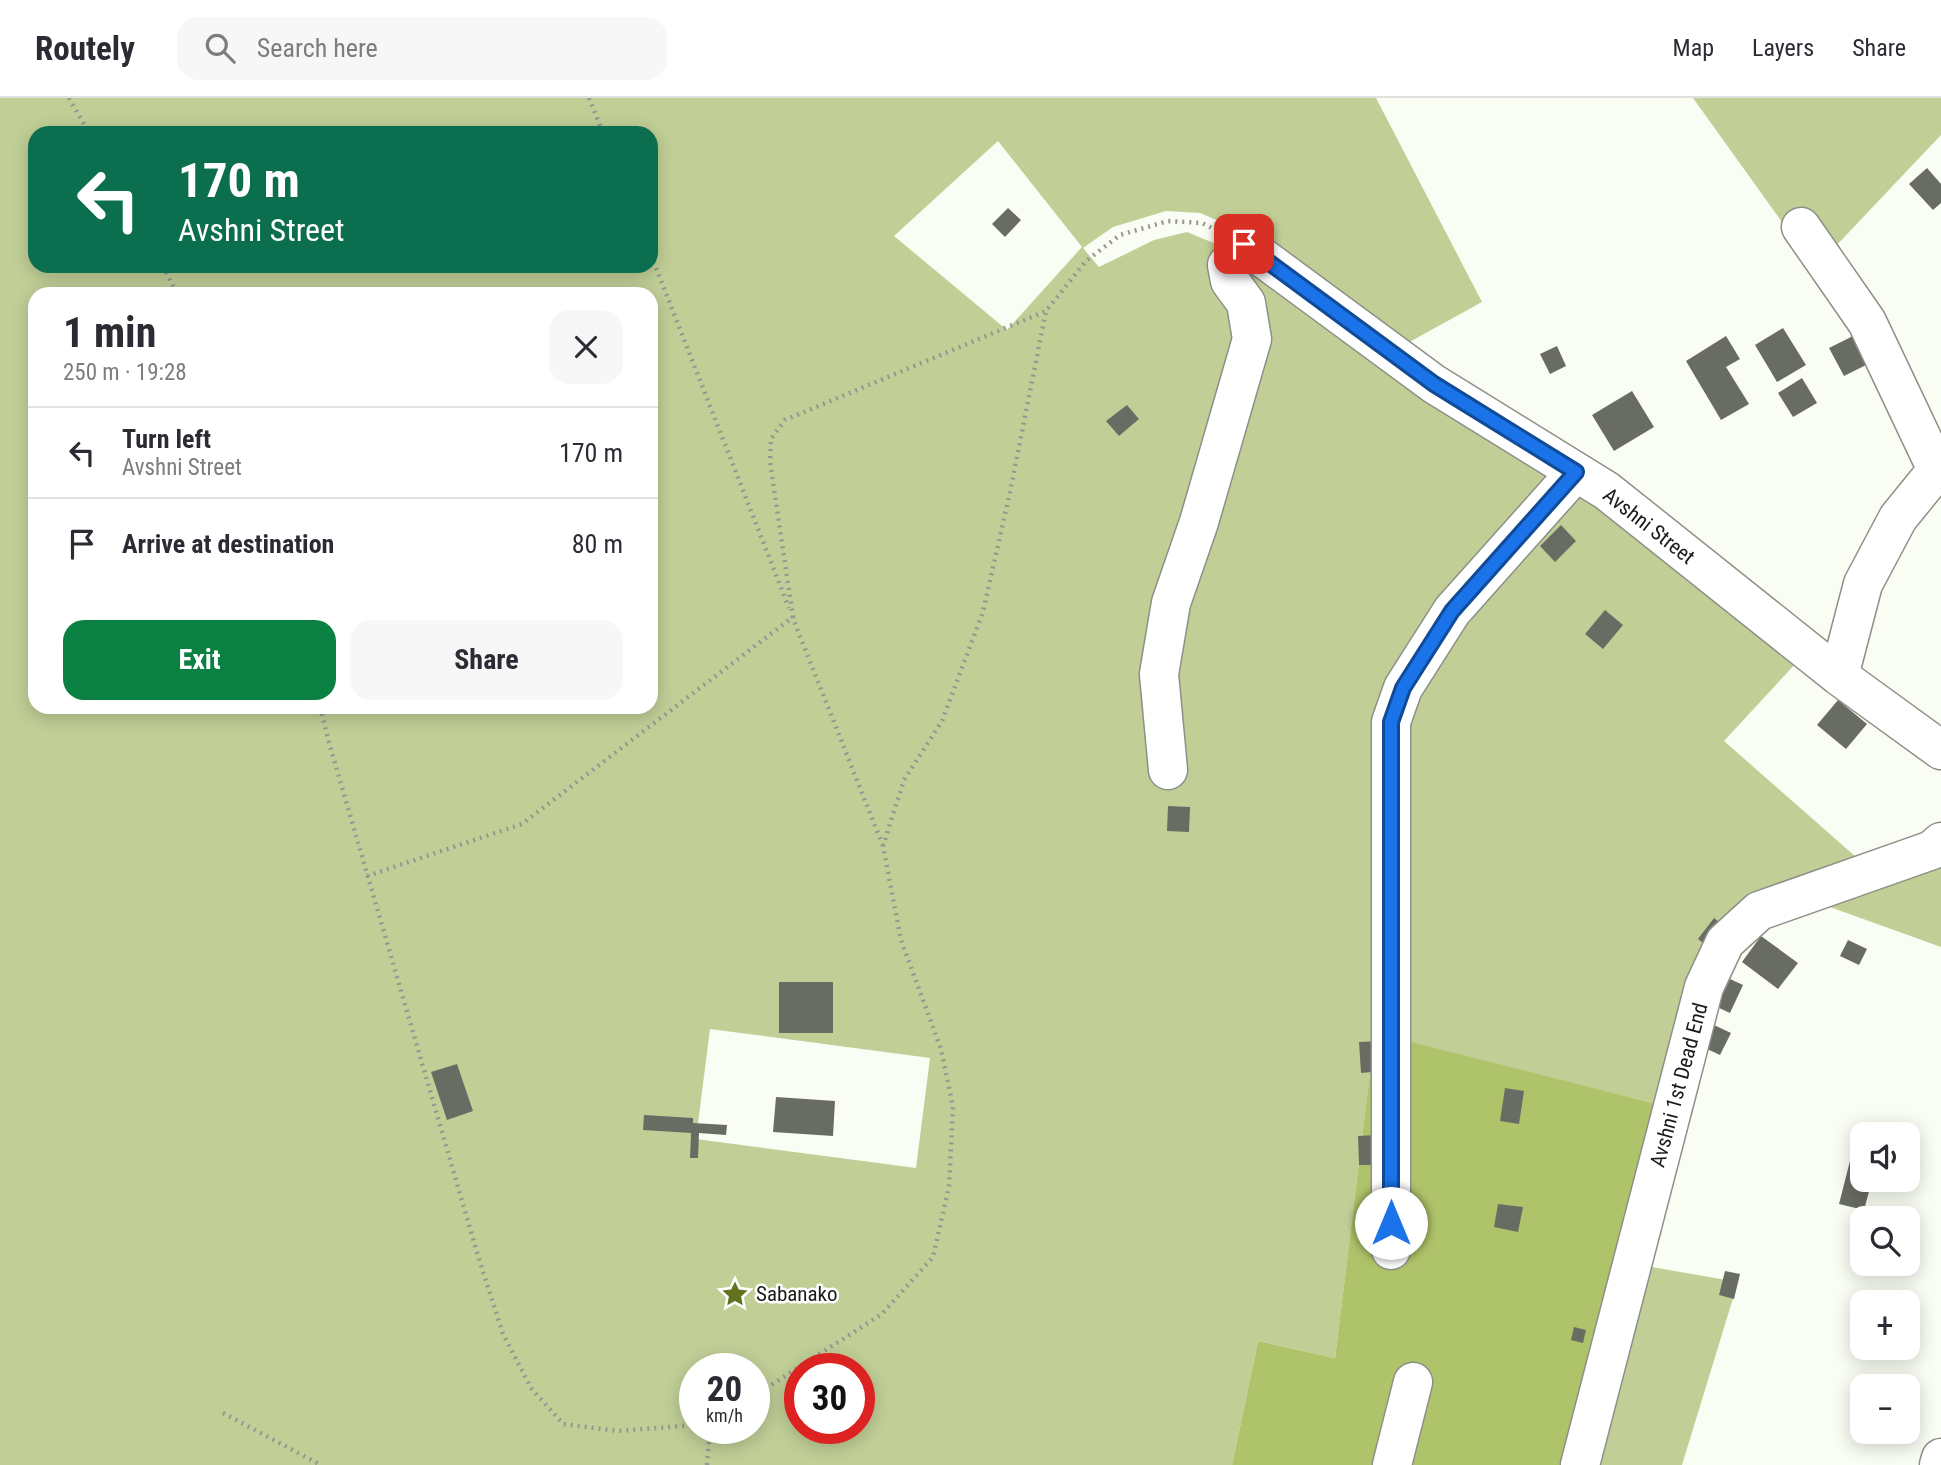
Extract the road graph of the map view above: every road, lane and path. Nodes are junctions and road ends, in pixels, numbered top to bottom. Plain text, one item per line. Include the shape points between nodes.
1 (69, 98) edge
2 (589, 98) edge
3 (85, 126) edge
4 (600, 126) edge
5 (1801, 227) dead end
6 (1244, 244) junction
7 (658, 273) edge
8 (1046, 311) junction
9 (1939, 470) edge
10 (1576, 472) junction
11 (793, 617) junction
12 (1839, 676) junction
13 (322, 714) edge
14 (1941, 750) edge
15 (1168, 770) dead end
16 (1941, 842) edge
17 (883, 846) junction
18 (367, 876) junction
19 (1391, 1250) dead end
20 (1413, 1382) dead end
21 (770, 1386) edge
22 (223, 1413) dead end
23 (679, 1426) edge
24 (709, 1444) edge
25 (1941, 1458) edge
26 (321, 1465) edge
27 (707, 1465) edge
28 (1392, 1465) edge
29 (1580, 1465) edge
30 (1938, 1465) edge

1 - 3 path
2 - 4 path
5 - 9 street via 1867,322
6 - 8 path via 1202,223 1168,221 1120,235 1086,261
6 - 10 street, Avshni Street via 1434,384
6 - 15 street via 1227,265 1230,281 1246,303 1252,339 1171,603 1159,674
7 - 11 path
8 - 11 path via 785,420 771,439 770,462
8 - 17 path via 983,612 942,722 904,780
9 - 12 street via 1898,519 1863,584
10 - 12 street, Avshni Street via 1607,491
10 - 19 street via 1452,611 1403,688 1391,722
11 - 17 path
11 - 18 path via 522,824
12 - 14 street, Avshni Street
13 - 18 path
16 - 29 street, Avshni 1st Dead End via 1932,850 1759,911 1725,942 1704,988
17 - 21 path via 901,940 941,1049 953,1107 949,1186 933,1257 883,1314
18 - 23 path via 478,1256 503,1334 531,1388 563,1424 618,1431
20 - 28 street
22 - 26 path
24 - 27 path
25 - 30 street

